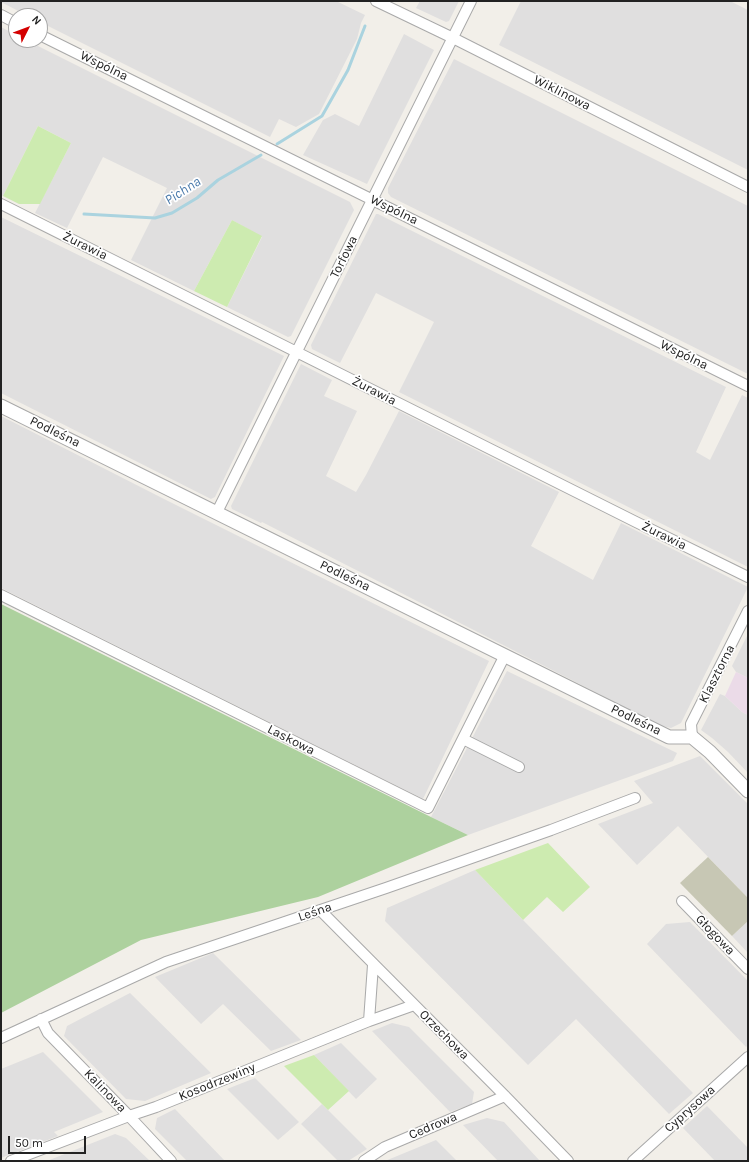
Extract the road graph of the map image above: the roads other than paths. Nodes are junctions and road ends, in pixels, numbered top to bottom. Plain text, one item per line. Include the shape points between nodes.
1 (376, 1) edge
2 (472, 1) edge
3 (453, 38) junction
4 (48, 39) edge
5 (748, 187) edge
6 (373, 199) junction
7 (1, 204) edge
8 (298, 352) junction
9 (748, 386) edge
10 (1, 406) edge
11 (217, 512) junction
12 (748, 576) edge
13 (1, 595) edge
14 (748, 611) edge
15 (505, 655) junction
16 (692, 738) junction
17 (463, 739) junction
18 (519, 767) dead end
19 (748, 791) edge
20 (635, 798) dead end
21 (682, 901) dead end
22 (320, 910) junction
23 (373, 964) junction
24 (748, 969) edge
25 (414, 1005) junction
26 (41, 1019) junction
27 (369, 1021) junction
28 (1, 1038) edge
29 (748, 1057) edge
30 (505, 1096) junction
31 (129, 1116) junction
32 (11, 1161) edge
33 (171, 1161) edge
34 (364, 1161) edge
35 (568, 1161) edge
36 (633, 1161) edge

1 - 3 street, Wiklinowa
2 - 3 street, Torfowa
3 - 5 street, Wiklinowa
3 - 6 street, Torfowa
4 - 6 street, Wspólna
6 - 8 street, Torfowa
6 - 9 street, Wspólna
7 - 8 street, Żurawia
8 - 11 street, Torfowa
8 - 12 street, Żurawia
10 - 11 street, Podleśna
11 - 15 street, Podleśna
13 - 17 street, Laskowa via 428,808
14 - 16 street, Klasztorna via 691,724
15 - 16 street, Podleśna via 669,737
15 - 17 street, Laskowa
16 - 19 street via 710,752
17 - 18 street
20 - 22 street, Leśna via 536,836
21 - 24 street, Głogowa
22 - 23 street, Orzechowa
22 - 26 street, Leśna via 166,962
23 - 25 street, Orzechowa
23 - 27 street
25 - 27 street, Kosodrzewiny
25 - 30 street, Orzechowa
26 - 28 street, Leśna
26 - 31 street, Kalinowa via 48,1033
27 - 31 street, Kosodrzewiny
29 - 36 street, Cyprysowa
30 - 34 street, Cedrowa via 385,1147
30 - 35 street, Orzechowa
31 - 32 street, Kosodrzewiny
31 - 33 street, Kalinowa

